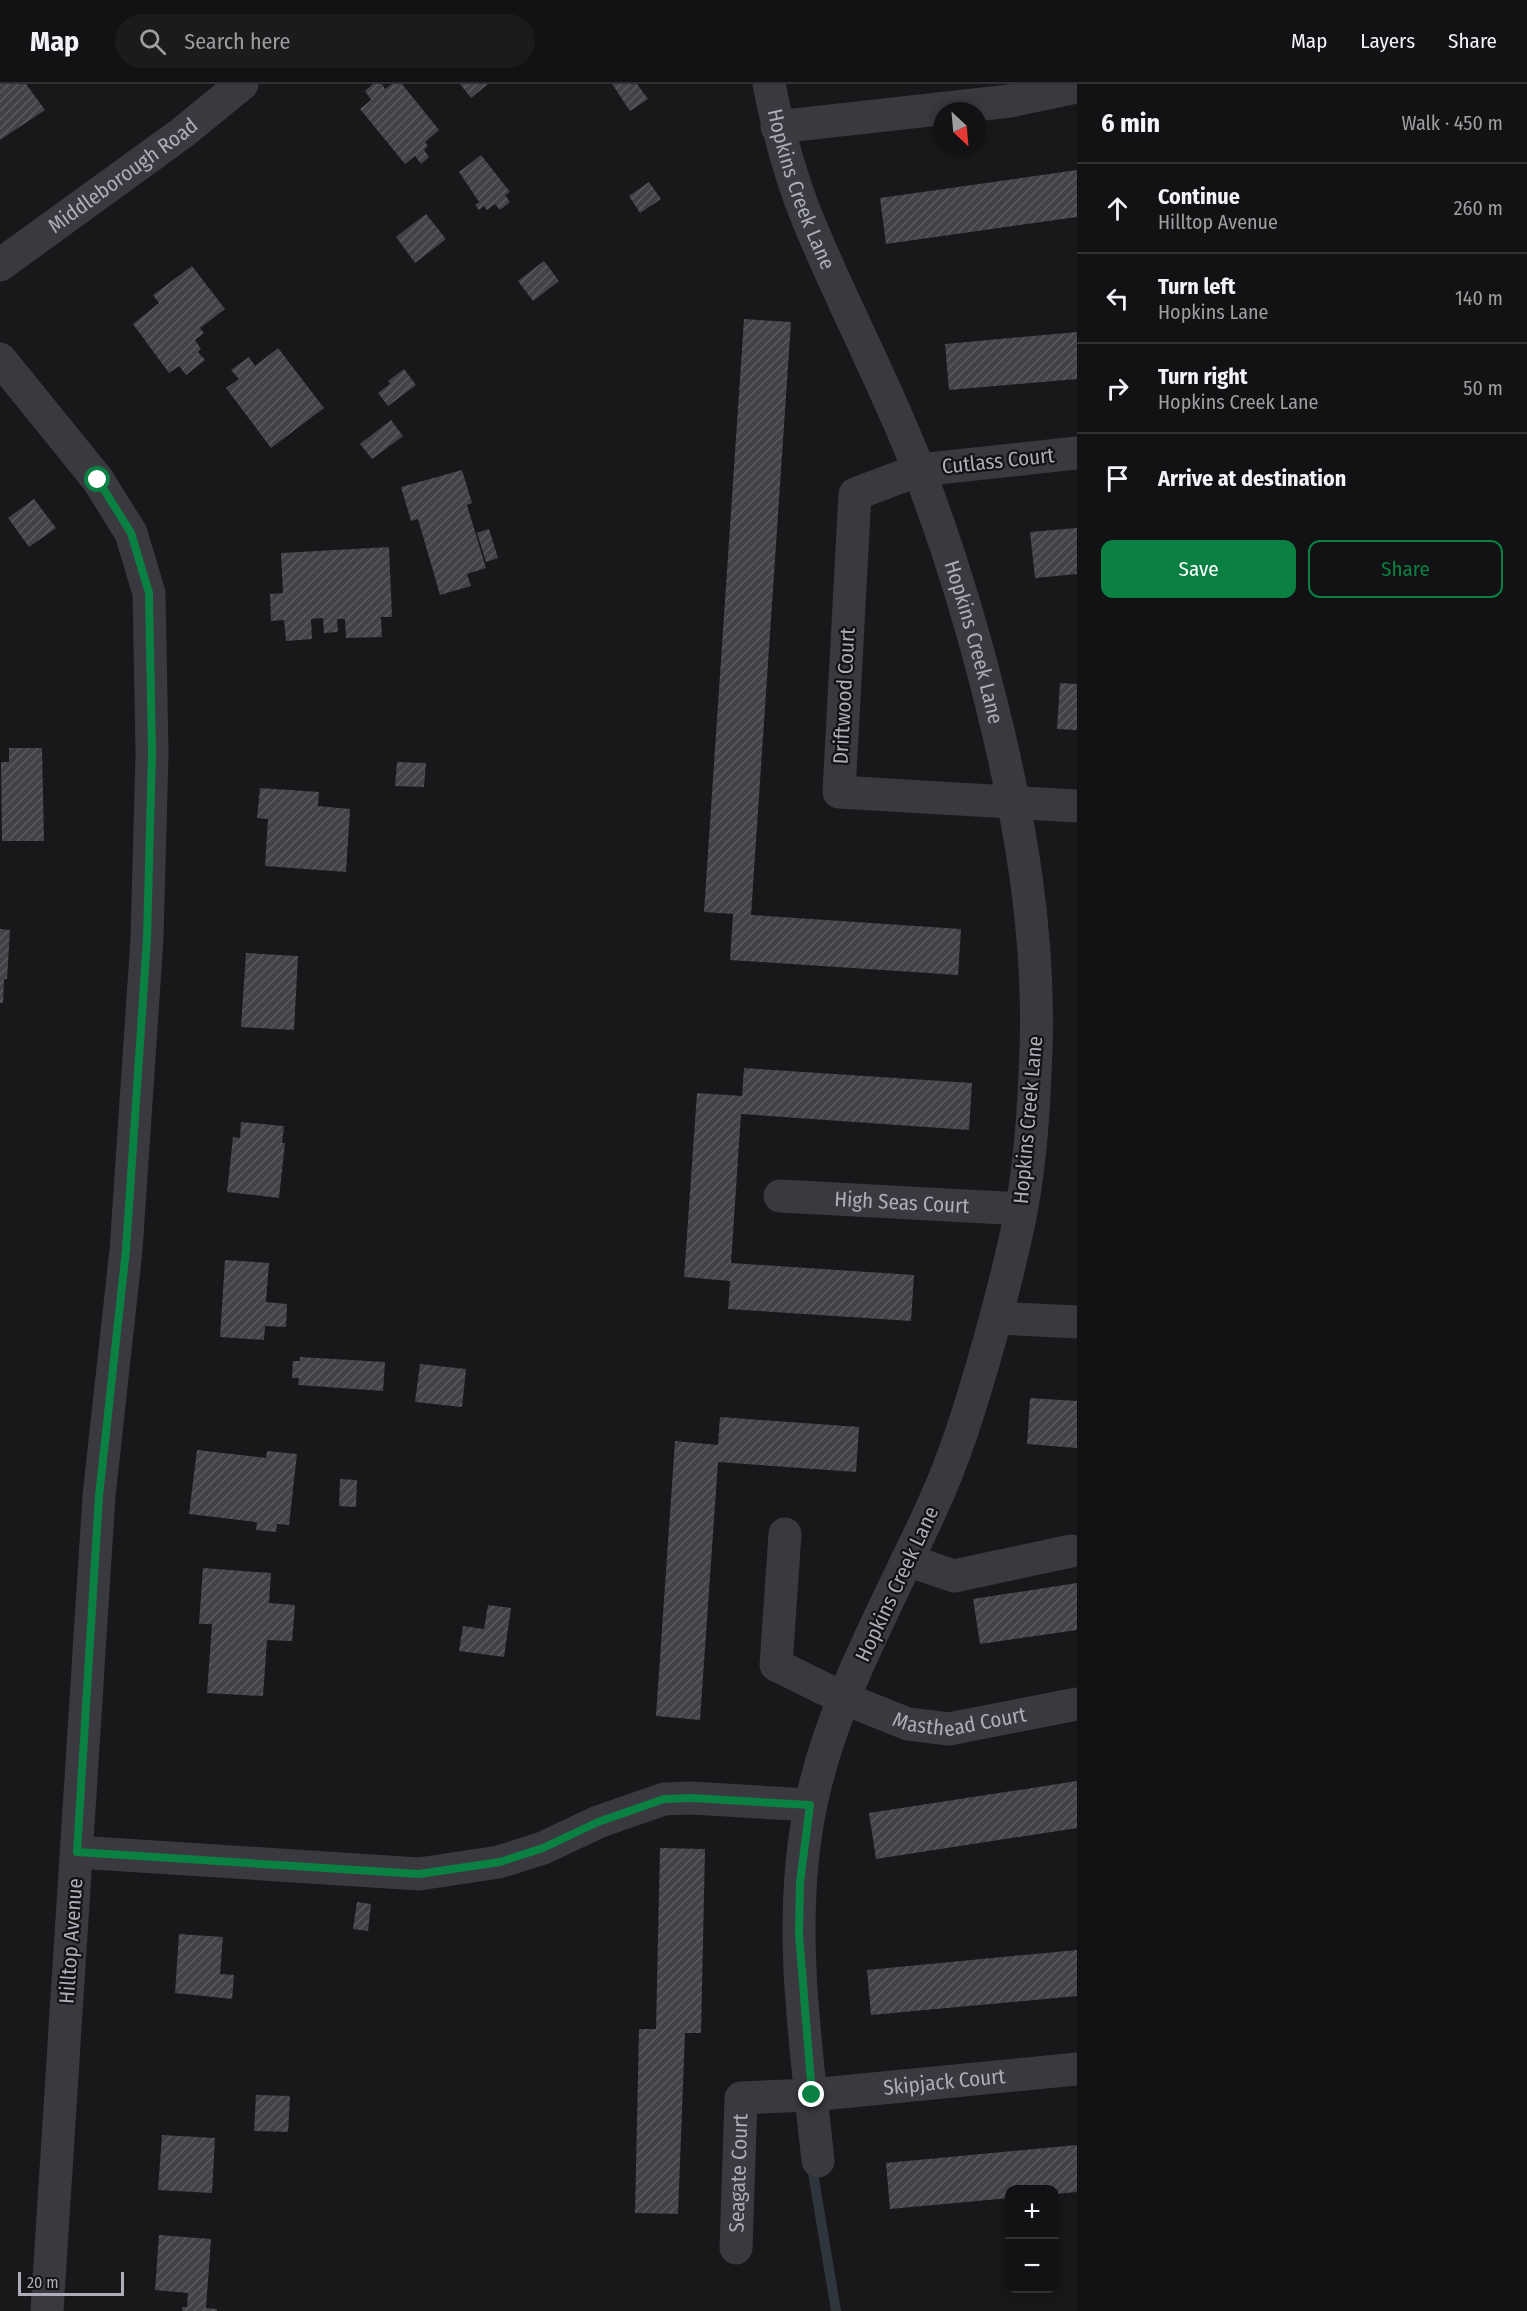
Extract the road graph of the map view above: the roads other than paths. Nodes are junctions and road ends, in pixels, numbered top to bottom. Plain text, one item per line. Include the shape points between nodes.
1 (242, 84) edge
2 (769, 84) edge
3 (1077, 87) edge
4 (777, 127) junction
5 (0, 265) edge
6 (0, 359) edge
7 (1077, 453) edge
8 (919, 470) junction
9 (1013, 802) junction
10 (1077, 806) edge
11 (780, 1196) dead end
12 (1021, 1209) junction
13 (996, 1318) junction
14 (1077, 1322) edge
15 (785, 1534) dead end
16 (1071, 1551) dead end
17 (906, 1560) junction
18 (845, 1699) junction
19 (1077, 1704) edge
20 (810, 1805) junction
21 (77, 1852) junction
22 (1077, 2069) edge
23 (812, 2095) junction
24 (818, 2161) dead end
25 (736, 2248) dead end
26 (47, 2311) edge

1 - 5 street, Middleborough Road via 173,140
2 - 4 street, Hopkins Creek Lane
3 - 4 street via 1010,101
4 - 8 street, Hopkins Creek Lane via 806,217
6 - 21 street, Hilltop Avenue via 98,480 131,533 149,593 152,753 147,939 126,1250 99,1496
7 - 8 street, Cutlass Court
8 - 9 street, Hopkins Creek Lane via 976,640
8 - 9 street, Driftwood Court via 855,494 839,792
9 - 10 street
9 - 12 street, Hopkins Creek Lane via 1030,897 1035,971 1036,1048
11 - 12 street, High Seas Court
12 - 13 street, Hopkins Creek Lane
13 - 14 street
13 - 17 street, Hopkins Creek Lane via 952,1459
15 - 18 street, Masthead Court via 776,1665
16 - 17 street via 954,1576
17 - 18 street, Hopkins Creek Lane
18 - 19 street, Masthead Court via 908,1724 949,1729
18 - 20 street, Hopkins Creek Lane
20 - 21 street via 664,1799 598,1822 532,1852 490,1864 419,1874
20 - 23 street, Hopkins Creek Lane via 800,1883 799,1934
21 - 26 street, Hilltop Avenue
22 - 23 street, Skipjack Court
23 - 24 street, Hopkins Creek Lane
23 - 25 street, Seagate Court via 741,2098

